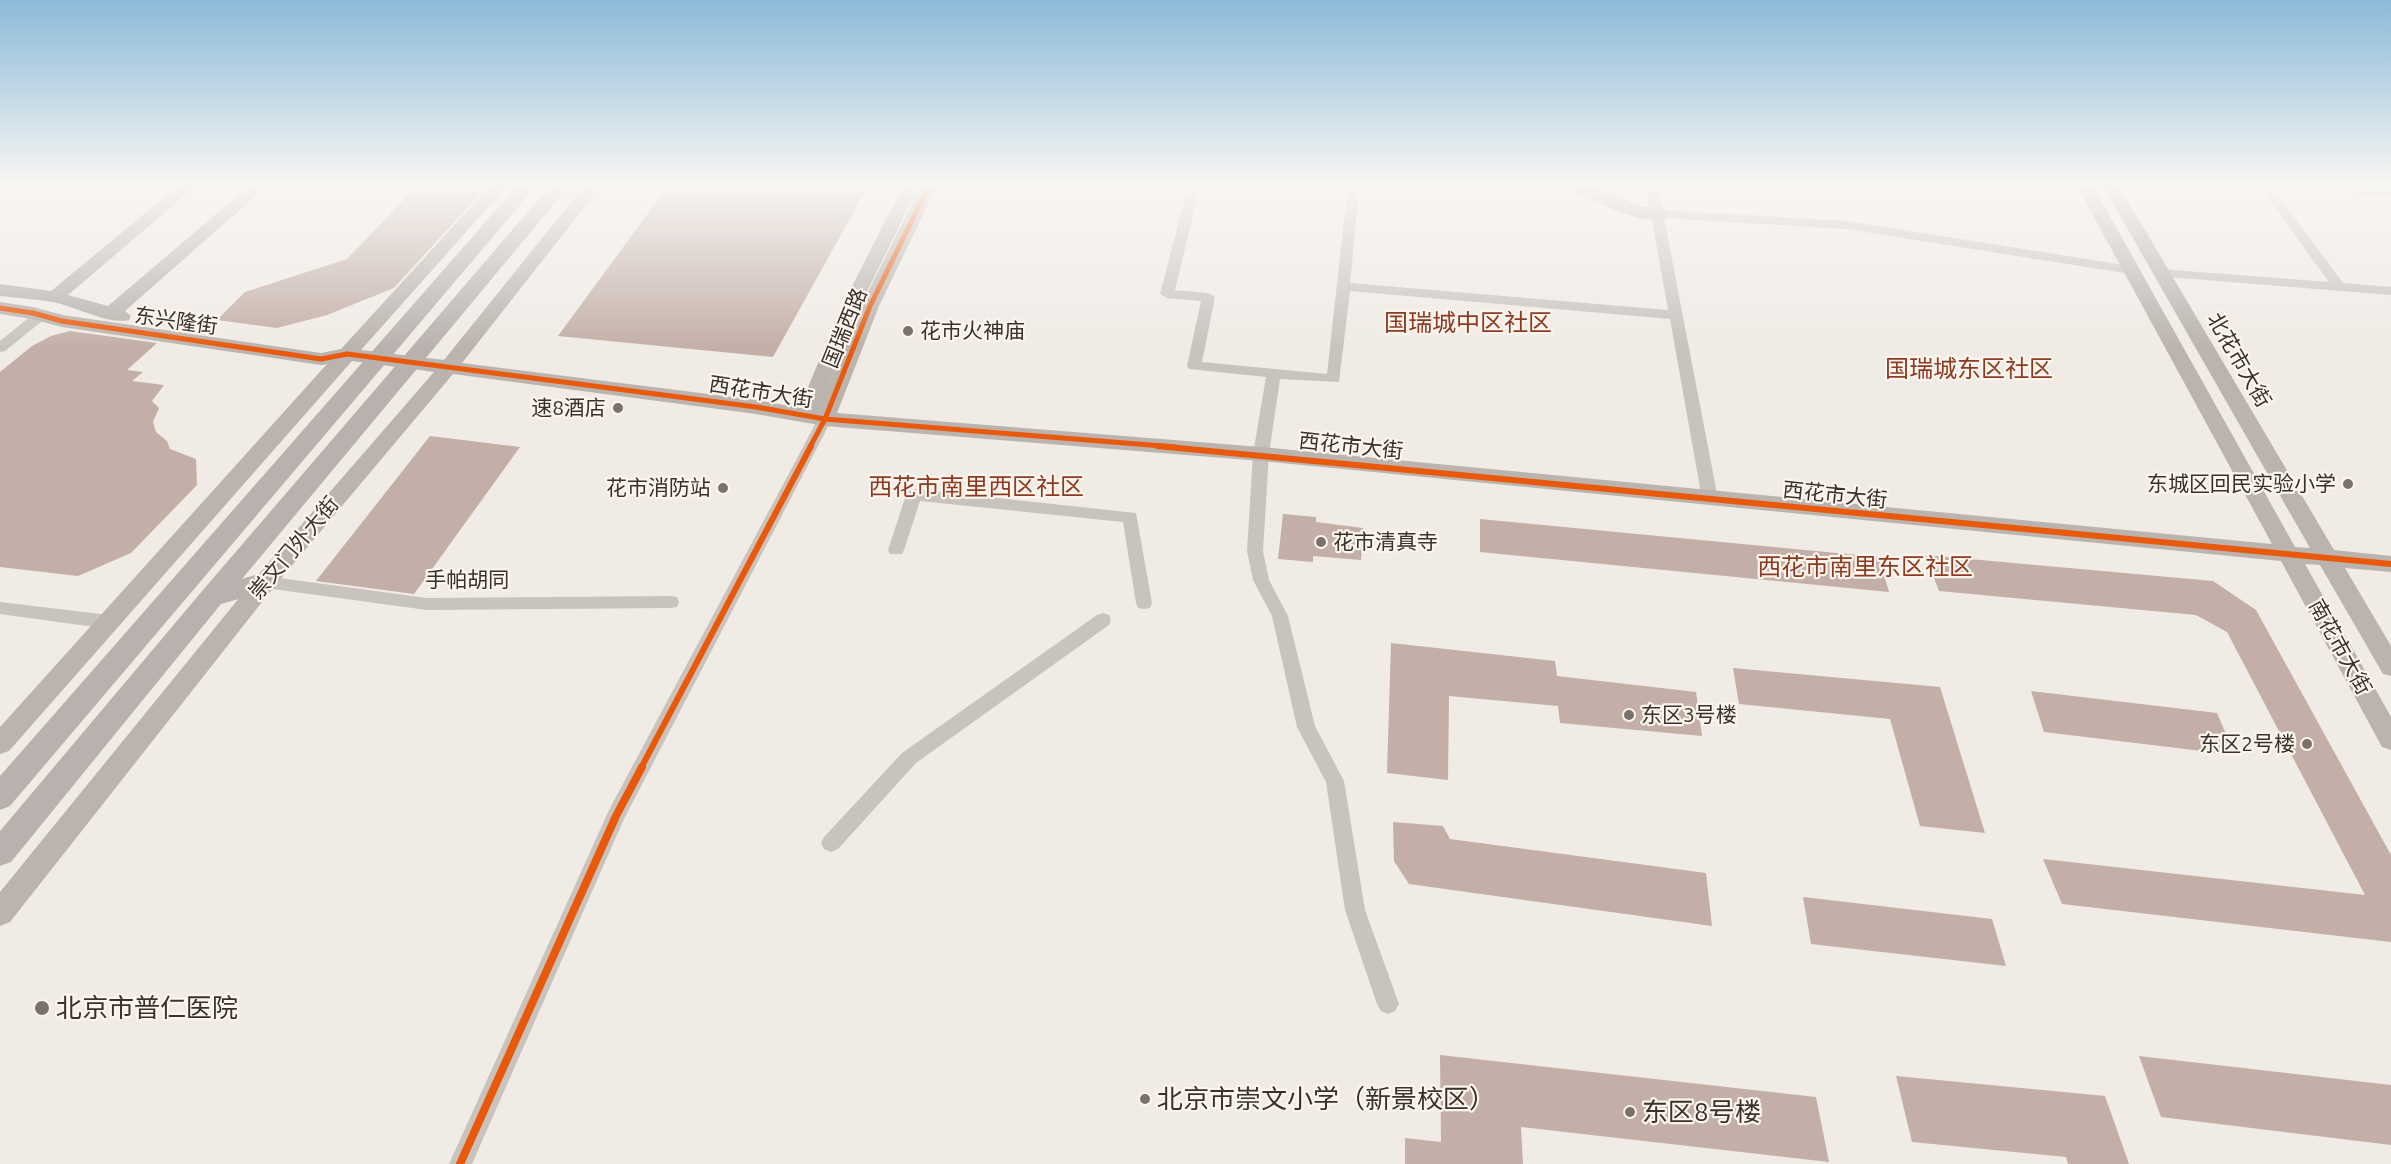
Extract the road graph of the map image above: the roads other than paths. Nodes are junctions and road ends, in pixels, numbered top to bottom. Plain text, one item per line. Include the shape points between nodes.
1 (112, 240) edge
2 (119, 240) edge
3 (196, 240) edge
4 (450, 240) edge
5 (480, 240) edge
6 (514, 240) edge
7 (550, 240) edge
8 (884, 240) edge
9 (902, 240) edge
10 (1180, 240) edge
11 (1348, 240) edge
12 (1664, 240) edge
13 (1943, 240) edge
14 (2115, 240) edge
15 (2142, 240) edge
16 (2305, 240) edge
17 (2131, 270) junction
18 (2161, 273) junction
19 (1343, 286) junction
20 (2339, 287) junction
21 (0, 291) edge
22 (2391, 291) edge
23 (48, 297) junction
24 (0, 309) edge
25 (42, 315) junction
26 (109, 315) junction
27 (1677, 315) junction
28 (0, 348) edge
29 (347, 354) junction
30 (379, 358) junction
31 (412, 362) junction
32 (448, 368) junction
33 (1274, 374) junction
34 (825, 419) junction
35 (1262, 454) junction
36 (1710, 498) junction
37 (896, 550) dead end
38 (2289, 553) junction
39 (2326, 557) junction
40 (2391, 564) edge
41 (264, 582) junction
42 (212, 597) junction
43 (671, 602) dead end
44 (1144, 603) dead end
45 (0, 608) edge
46 (1103, 621) dead end
47 (109, 622) junction
48 (2391, 667) edge
49 (2391, 740) edge
50 (0, 744) edge
51 (0, 797) edge
52 (831, 843) dead end
53 (0, 853) edge
54 (0, 913) edge
55 (1388, 1004) dead end
56 (460, 1164) edge

1 - 23 street
2 - 23 street
3 - 26 street
4 - 29 street
5 - 30 main road
6 - 31 main road, 崇文门外大街
7 - 32 street, 崇文门外大街
8 - 34 street, 国瑞西路 via 850,308 816,392
9 - 34 street, 国瑞西路 via 870,306
10 - 33 street via 1167,294 1208,297 1194,366
11 - 19 street
12 - 27 street
13 - 17 street
14 - 17 street
15 - 18 street, 北花市大街
16 - 20 street
17 - 38 street
18 - 20 street
18 - 39 street, 北花市大街
19 - 27 street
19 - 33 street via 1334,379
20 - 22 street
21 - 23 street, 东兴隆街
23 - 26 street, 东兴隆街
24 - 25 street, 东兴隆街
25 - 28 street
25 - 29 street, 东兴隆街 via 321,359
26 - 29 street, 东兴隆街 via 333,345
27 - 36 street
29 - 30 street, 西花市大街
29 - 47 street
30 - 31 street, 西花市大街
30 - 51 main road
31 - 32 street, 西花市大街
31 - 42 main road, 崇文门外大街
32 - 34 street, 西花市大街
32 - 41 street, 崇文门外大街
33 - 35 street
34 - 35 street, 西花市大街
34 - 56 street via 616,816
35 - 36 street, 西花市大街
35 - 55 street via 1255,551 1261,580 1281,616 1306,727 1335,781 1355,910
36 - 38 street, 西花市大街
37 - 44 street via 914,495 1131,517
38 - 39 street, 西花市大街
38 - 49 street, 南花市大街
39 - 40 street, 西花市大街
39 - 48 street, 南花市大街
41 - 42 main road
41 - 43 street, 手帕胡同 via 427,604
41 - 54 street, 崇文门外大街
42 - 53 main road, 崇文门外大街
45 - 47 street
46 - 52 street via 909,758
47 - 50 street

